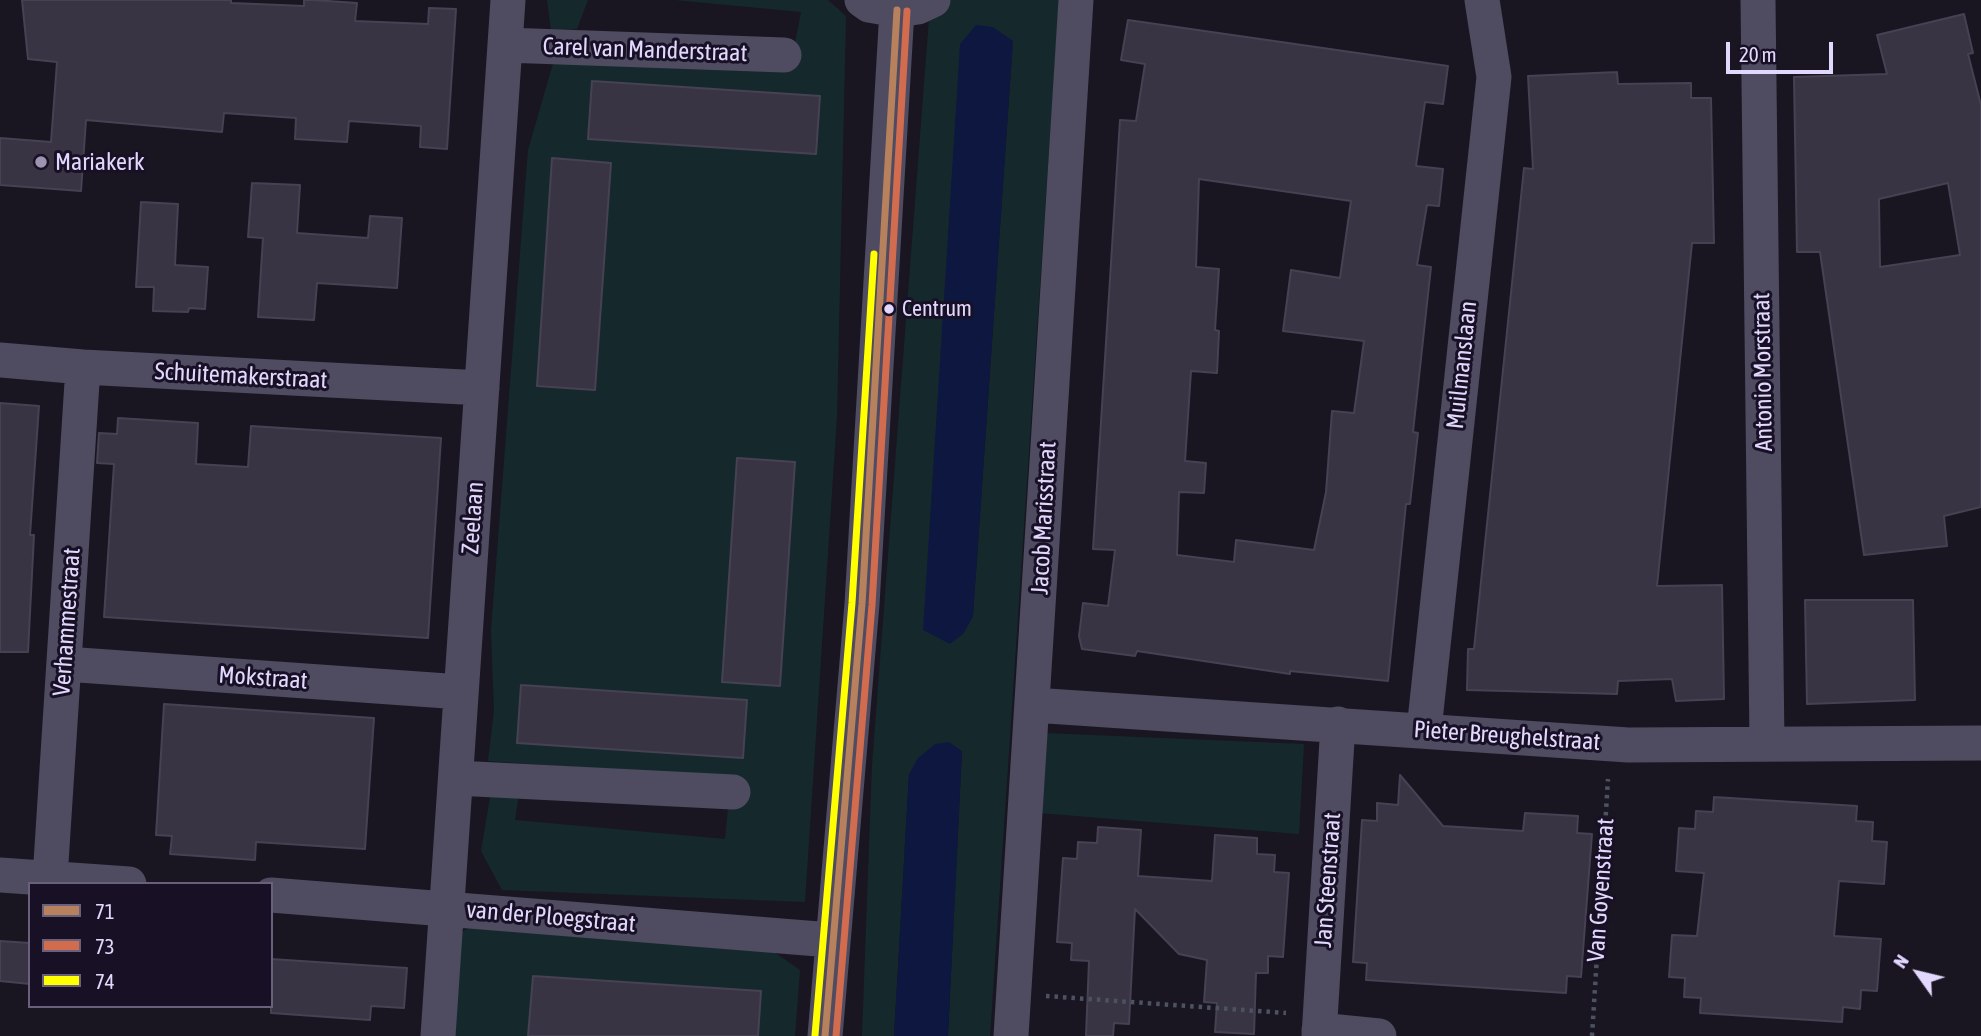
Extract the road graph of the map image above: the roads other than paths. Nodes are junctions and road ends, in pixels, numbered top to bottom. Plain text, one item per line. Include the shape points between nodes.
1 (508, 0) edge
2 (862, 0) edge
3 (933, 0) edge
4 (1076, 0) edge
5 (1482, 0) edge
6 (1758, 0) edge
7 (897, 10) junction
8 (505, 45) junction
9 (784, 55) dead end
10 (0, 360) edge
11 (83, 367) junction
12 (482, 388) junction
13 (65, 664) junction
14 (461, 692) junction
15 (1033, 705) junction
16 (1338, 724) junction
17 (1424, 730) junction
18 (1767, 743) junction
19 (1981, 743) edge
20 (456, 778) junction
21 (733, 792) dead end
22 (0, 874) edge
23 (50, 878) junction
24 (103, 882) edge
25 (273, 895) edge
26 (447, 908) junction
27 (831, 940) junction
28 (1319, 1027) edge
29 (438, 1036) edge
30 (825, 1036) edge
31 (1012, 1036) edge
32 (1379, 1036) edge

1 - 8 street, Zeelaan
2 - 7 street
3 - 7 street
4 - 15 street, Jacob Marisstraat
5 - 17 street, Muilmanslaan via 1494,77
6 - 18 street, Antonio Morstraat
7 - 27 street via 862,604
8 - 9 street, Carel van Manderstraat
8 - 12 street, Zeelaan
10 - 11 street, Schuitemakerstraat
11 - 12 street, Schuitemakerstraat
11 - 13 street, Verhammestraat
12 - 14 street, Zeelaan
13 - 14 street, Mokstraat
13 - 23 street, Verhammestraat
14 - 20 street, Zeelaan
15 - 16 street, Pieter Breughelstraat
15 - 31 street, Jacob Marisstraat
16 - 17 street, Pieter Breughelstraat
16 - 28 street, Jan Steenstraat
17 - 18 street, Pieter Breughelstraat via 1610,744
18 - 19 street, Pieter Breughelstraat
20 - 21 street
20 - 26 street, Zeelaan
22 - 23 street
23 - 24 street
25 - 26 street, van der Ploegstraat
26 - 27 street, van der Ploegstraat
26 - 29 street, Zeelaan
27 - 30 street
28 - 32 street

